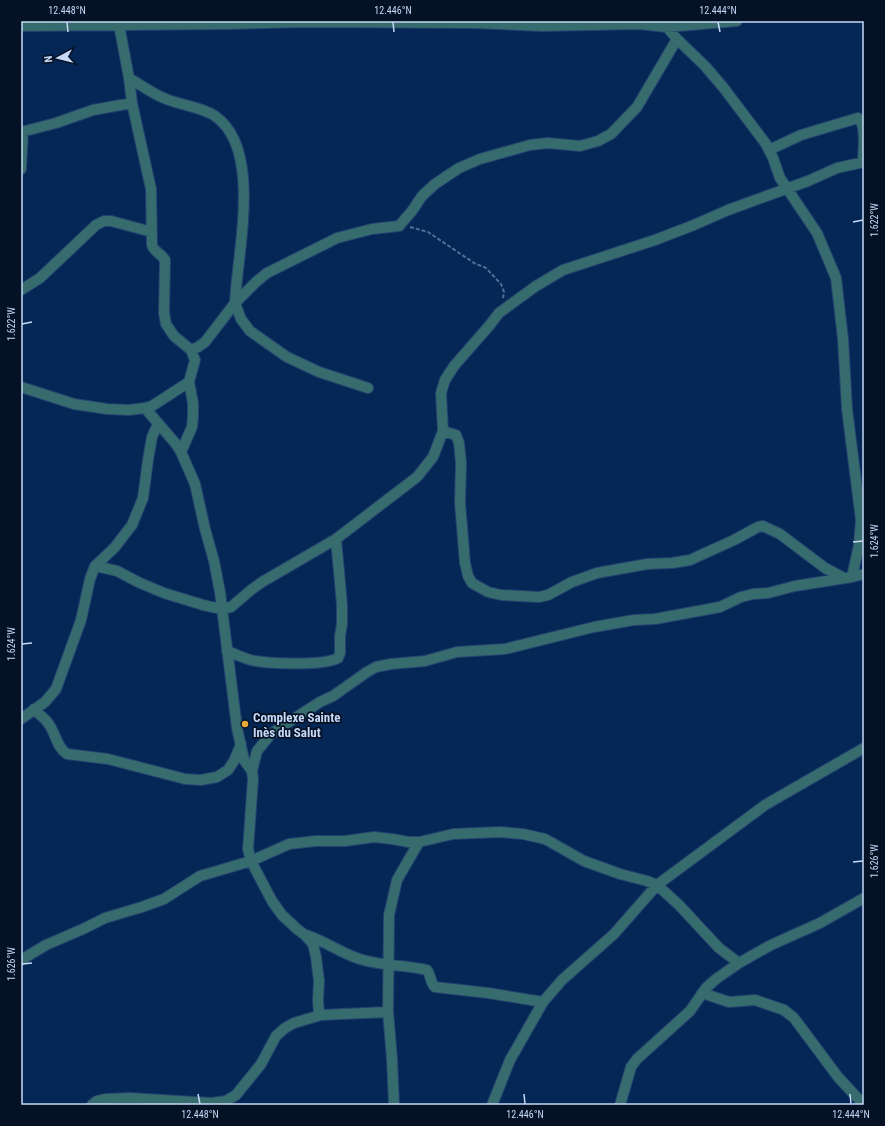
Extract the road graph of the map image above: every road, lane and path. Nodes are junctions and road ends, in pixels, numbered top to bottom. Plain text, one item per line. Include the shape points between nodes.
1 (304, 21) edge
2 (737, 21) edge
3 (474, 22) edge
4 (68, 23) edge
5 (639, 23) edge
6 (119, 25) junction
7 (21, 26) edge
8 (667, 27) junction
9 (677, 39) junction
10 (129, 78) junction
11 (132, 103) junction
12 (22, 132) edge
13 (769, 150) junction
14 (863, 162) edge
15 (21, 169) edge
16 (787, 189) junction
17 (399, 226) junction
18 (152, 232) junction
19 (21, 290) edge
20 (236, 303) junction
21 (499, 312) junction
22 (191, 350) junction
23 (189, 382) junction
24 (21, 387) edge
25 (368, 388) dead end
26 (144, 408) junction
27 (158, 424) junction
28 (443, 431) junction
29 (180, 452) junction
30 (336, 539) junction
31 (95, 566) junction
32 (864, 574) edge
33 (848, 577) junction
34 (221, 609) junction
35 (227, 651) junction
36 (34, 709) junction
37 (21, 719) edge
38 (240, 744) junction
39 (864, 748) edge
40 (252, 771) junction
41 (419, 842) junction
42 (251, 860) junction
43 (657, 885) junction
44 (864, 898) edge
45 (305, 935) junction
46 (21, 960) edge
47 (739, 963) junction
48 (388, 966) junction
49 (702, 993) junction
50 (543, 1002) junction
51 (388, 1012) junction
52 (321, 1014) junction
53 (92, 1105) edge
54 (394, 1105) edge
55 (492, 1105) edge
56 (620, 1105) edge
57 (864, 1105) edge

1 - 3 street
1 - 6 street
2 - 8 street
3 - 5 street via 542,26
4 - 6 street
4 - 7 street
5 - 8 street
6 - 10 street
8 - 9 street
9 - 13 street via 723,87
9 - 17 street via 637,107 611,134 580,146 548,143 530,145 480,159 459,168 422,196
10 - 11 street
10 - 20 street via 164,99 215,116 230,130 239,148 244,191
11 - 12 street via 93,110
11 - 18 street via 151,190
12 - 15 street
13 - 14 street via 802,135 858,118 864,129
13 - 16 street
14 - 16 street via 837,168
16 - 21 street via 734,207 655,240 563,270
16 - 33 street via 817,233 837,283 847,409 861,520 859,545
17 - 20 street via 372,228 345,235 294,258 267,273
17 - 21 path via 428,232 474,263 486,268 501,284 504,292
18 - 19 street via 118,222 104,221 96,225 40,278
18 - 22 street via 153,249 165,260 166,324 174,336
20 - 22 street via 205,342
20 - 25 street via 241,318 250,331 287,357 319,372
21 - 28 street via 445,380 441,393
22 - 23 street via 195,360
23 - 26 street via 162,400
23 - 29 street via 192,427
24 - 26 street via 74,404 107,409
26 - 27 street
27 - 29 street
27 - 31 street via 149,452 144,498 132,525 115,547
28 - 30 street via 433,457 417,477
28 - 33 street via 456,435 459,443 460,503 468,576 472,584 488,592 539,597 548,595 572,582 597,573 690,560 763,526 780,534 825,568
29 - 34 street via 195,484 214,561
30 - 34 street via 262,582 231,607
30 - 35 street via 342,605 338,658 331,661 267,663 250,660
31 - 34 street via 117,571 164,593
31 - 36 street via 56,690
32 - 33 street
33 - 40 street via 753,594 720,607 594,627 505,649 457,652 425,661 376,667 270,734 257,751
34 - 35 street
35 - 38 street
36 - 37 street
36 - 38 street via 48,722 58,745 67,754 108,759 185,779 217,777 228,770
38 - 40 street via 244,760
39 - 43 street via 765,805
40 - 42 street via 248,849
41 - 42 street via 374,837 316,841 289,844
41 - 43 street via 453,834 523,834 545,839 598,867
41 - 48 street via 400,872 390,907
42 - 45 street via 282,915
42 - 46 street via 200,876 164,900 105,918 46,945
43 - 47 street via 719,948
43 - 50 street via 614,934 562,980
44 - 47 street
45 - 48 street via 348,955
45 - 52 street via 313,944 316,957 319,981 318,1010
47 - 49 street via 716,979
48 - 50 street via 427,970 435,987
48 - 51 street
49 - 56 street via 690,1011 631,1068
49 - 57 street via 729,1002 755,1000 784,1010 794,1018 838,1078
50 - 55 street via 510,1060
51 - 52 street
51 - 54 street
52 - 53 street via 294,1023 276,1036 261,1064 236,1095 226,1101 212,1103 130,1098 106,1099

